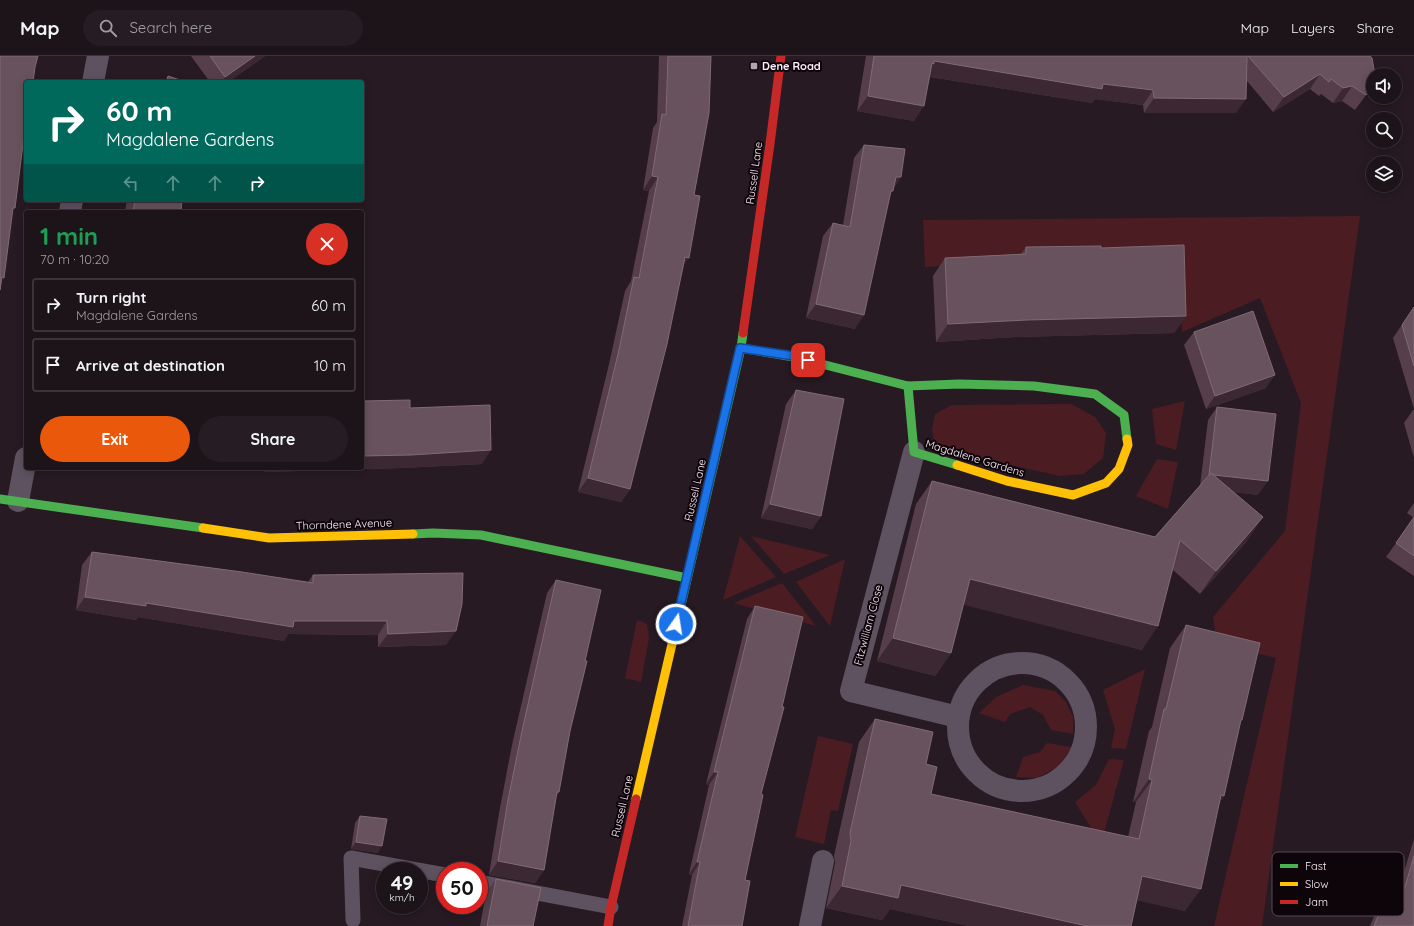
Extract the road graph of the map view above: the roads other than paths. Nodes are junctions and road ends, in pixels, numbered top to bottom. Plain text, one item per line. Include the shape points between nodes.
1 (98, 56) edge
2 (781, 56) edge
3 (93, 80) edge
4 (740, 348) junction
5 (908, 386) junction
6 (914, 452) junction
7 (24, 463) edge
8 (9, 500) edge
9 (687, 578) junction
10 (958, 717) junction
11 (823, 861) dead end
12 (436, 874) edge
13 (488, 884) edge
14 (611, 907) junction
15 (353, 920) dead end
16 (608, 926) edge
17 (810, 926) edge

1 - 3 street
2 - 4 street, Russell Lane
4 - 5 street, Magdalene Gardens via 794,356
4 - 9 street, Russell Lane
5 - 6 street, Magdalene Gardens
5 - 6 street, Magdalene Gardens via 1034,386 1095,394 1124,415 1128,445 1119,469 1106,483 1073,495 1007,482
6 - 10 street, Fitzwilliam Close via 851,691
7 - 8 street
8 - 9 street, Thorndene Avenue via 269,538 480,535
9 - 14 street, Russell Lane
10 - 10 street via 959,739 966,758 979,775 996,786 1018,792 1042,788 1060,780 1074,765 1084,745 1086,734 1084,711 1077,694 1063,677 1043,666 1026,663 1004,665 976,682 964,700
11 - 17 street
12 - 15 lane via 352,858
13 - 14 lane
14 - 16 street, Russell Lane

